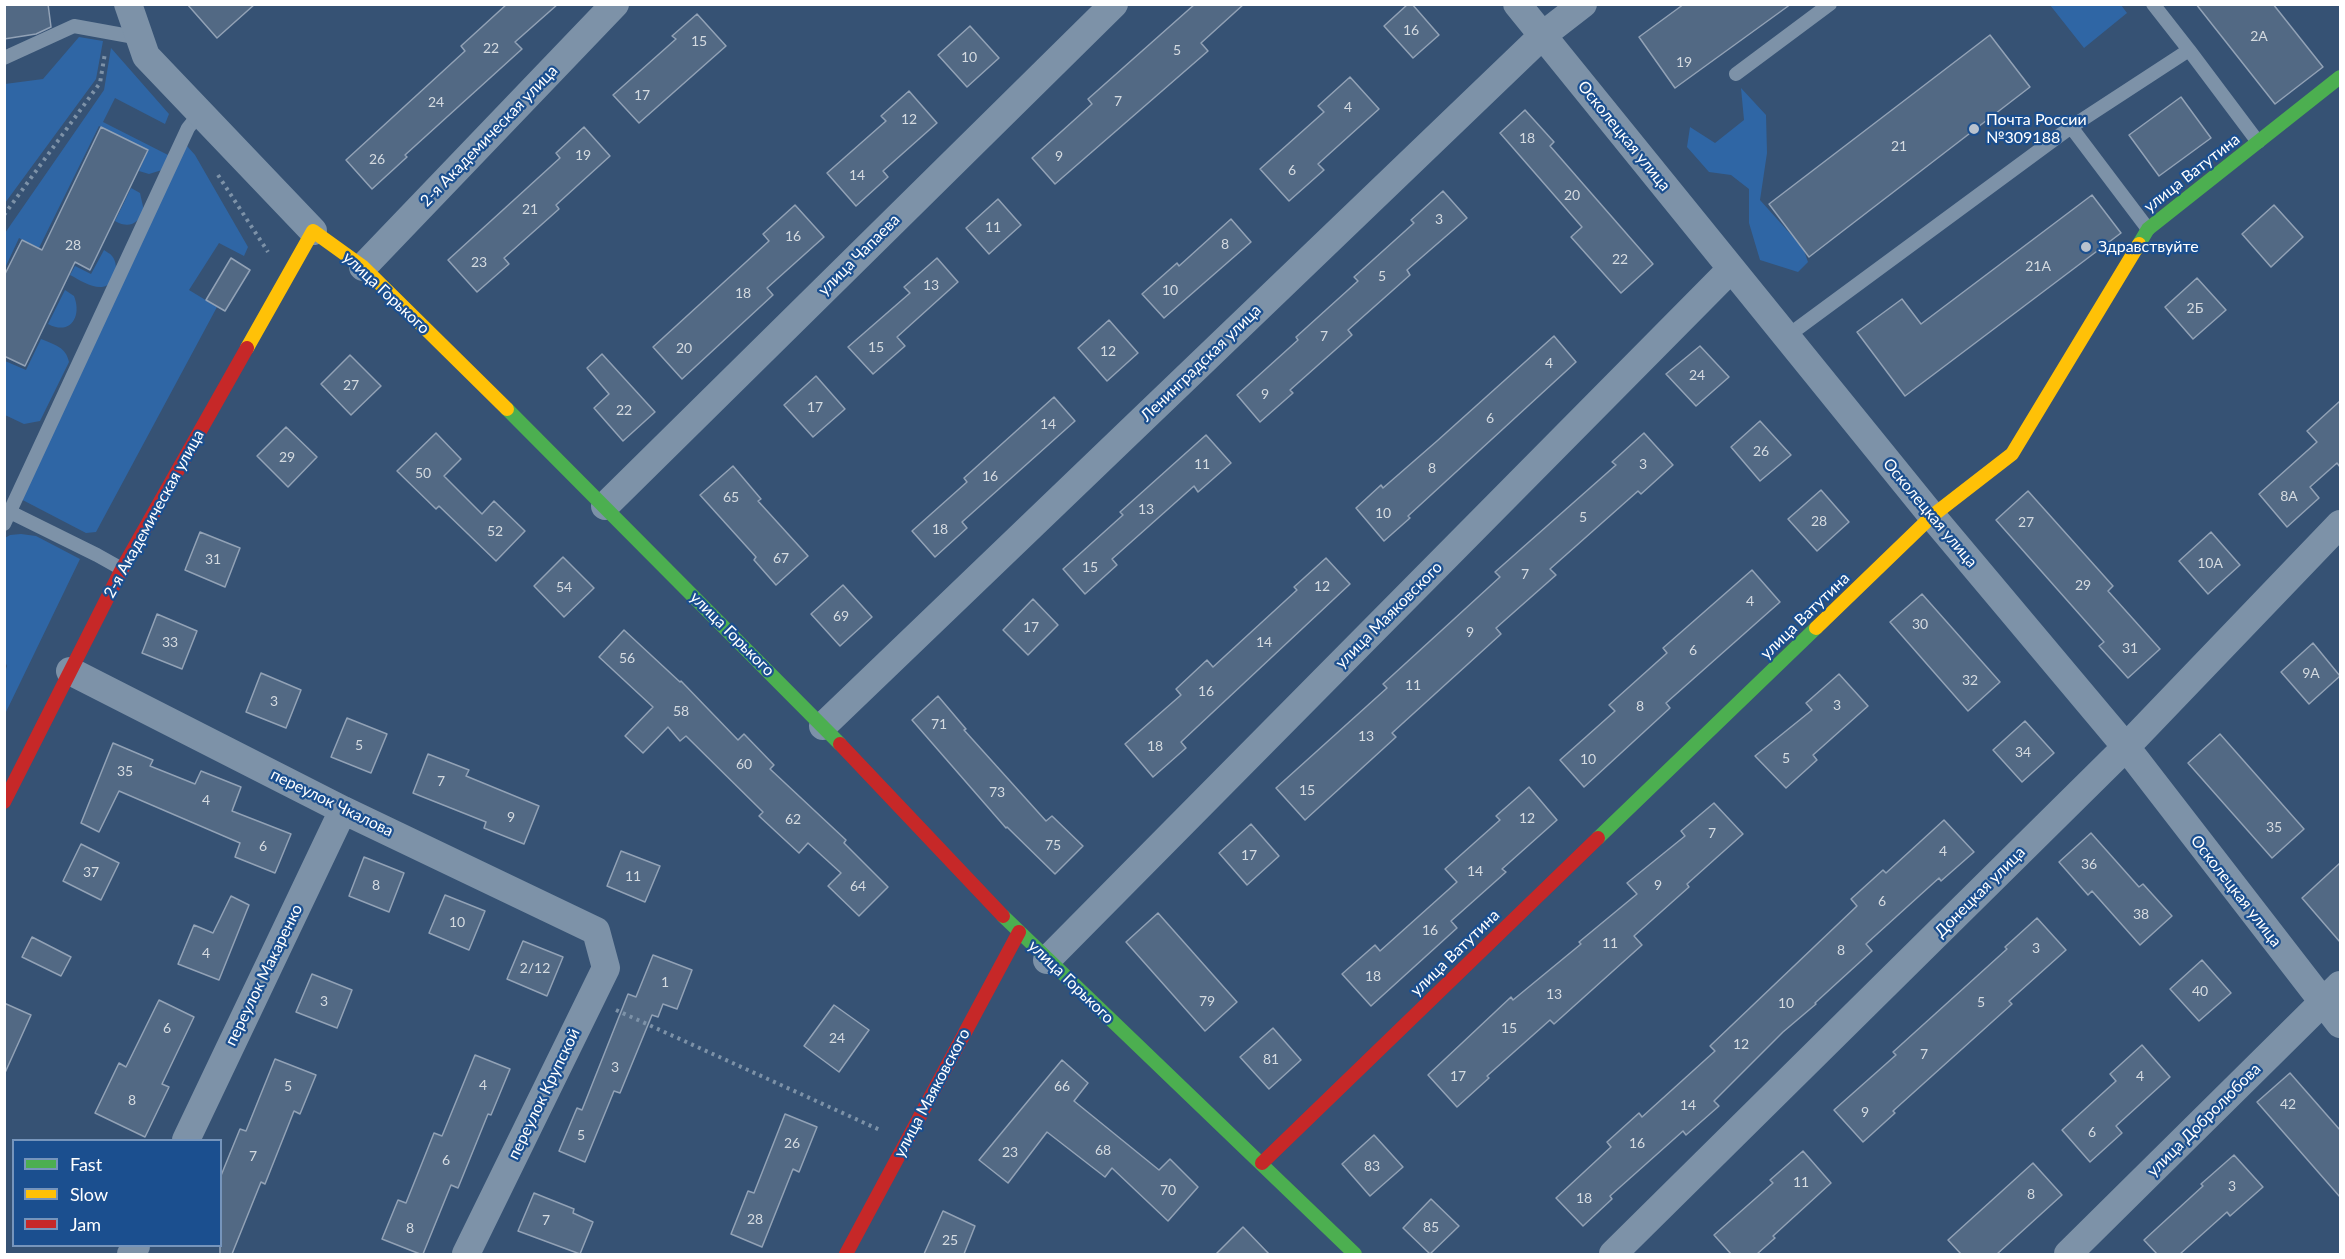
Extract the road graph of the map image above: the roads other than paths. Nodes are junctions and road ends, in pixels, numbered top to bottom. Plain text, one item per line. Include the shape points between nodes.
1 (128, 4) edge
2 (615, 4) edge
3 (1114, 4) edge
4 (1516, 4) edge
5 (1583, 4) edge
6 (1830, 4) edge
7 (2153, 4) edge
8 (1543, 35) junction
9 (140, 38) junction
10 (2188, 50) junction
11 (4, 58) edge
12 (1736, 74) dead end
13 (2340, 77) edge
14 (200, 113) junction
15 (2071, 127) junction
16 (2259, 142) junction
17 (2148, 228) junction
18 (313, 231) junction
19 (363, 267) junction
20 (1731, 269) junction
21 (1786, 337) junction
22 (605, 506) junction
23 (1932, 516) junction
24 (7, 518) edge
25 (2340, 524) edge
26 (122, 570) junction
27 (70, 671) junction
28 (823, 726) junction
29 (2126, 747) junction
30 (4, 802) edge
31 (343, 810) junction
32 (596, 931) joint
33 (1019, 932) junction
34 (1047, 960) junction
35 (2335, 1004) edge
36 (186, 1139) edge
37 (1262, 1162) junction
38 (466, 1254) edge
39 (846, 1254) edge
40 (1355, 1254) edge
41 (1613, 1254) edge
42 (2068, 1254) edge

1 - 9 street, улица Горького
2 - 19 street, 2-я Академическая улица
3 - 22 street, улица Чапаева
4 - 8 street, Осколецкая улица
5 - 8 street, Ленинградская улица
6 - 12 lane
7 - 10 lane
8 - 20 street, Осколецкая улица
8 - 28 street, Ленинградская улица
9 - 11 lane via 74,26
9 - 14 street, улица Горького via 146,56
10 - 15 lane
10 - 16 lane
13 - 16 street, улица Ватутина
14 - 18 street, улица Горького
14 - 24 lane via 188,128
15 - 17 lane
15 - 21 lane
16 - 17 street, улица Ватутина
17 - 23 street, улица Ватутина via 2012,454
18 - 19 street, улица Горького
18 - 26 street, 2-я Академическая улица
19 - 22 street, улица Горького
20 - 21 street, Осколецкая улица
20 - 34 street, улица Маяковского
21 - 23 street, Осколецкая улица
22 - 28 street, улица Горького
23 - 29 street, Осколецкая улица
23 - 37 street, улица Ватутина
24 - 26 lane via 98,555
25 - 29 street, Донецкая улица
26 - 27 street, 2-я Академическая улица
27 - 30 street, 2-я Академическая улица
27 - 31 street, переулок Чкалова
28 - 33 street, улица Горького
29 - 35 street, Осколецкая улица
29 - 41 street, Донецкая улица
31 - 32 street, переулок Чкалова
31 - 36 street, переулок Макаренко
32 - 38 street, переулок Крупской via 606,968
33 - 34 street, улица Горького
33 - 39 street, улица Маяковского
34 - 37 street, улица Горького
35 - 42 street, улица Добролюбова
37 - 40 street, улица Горького

